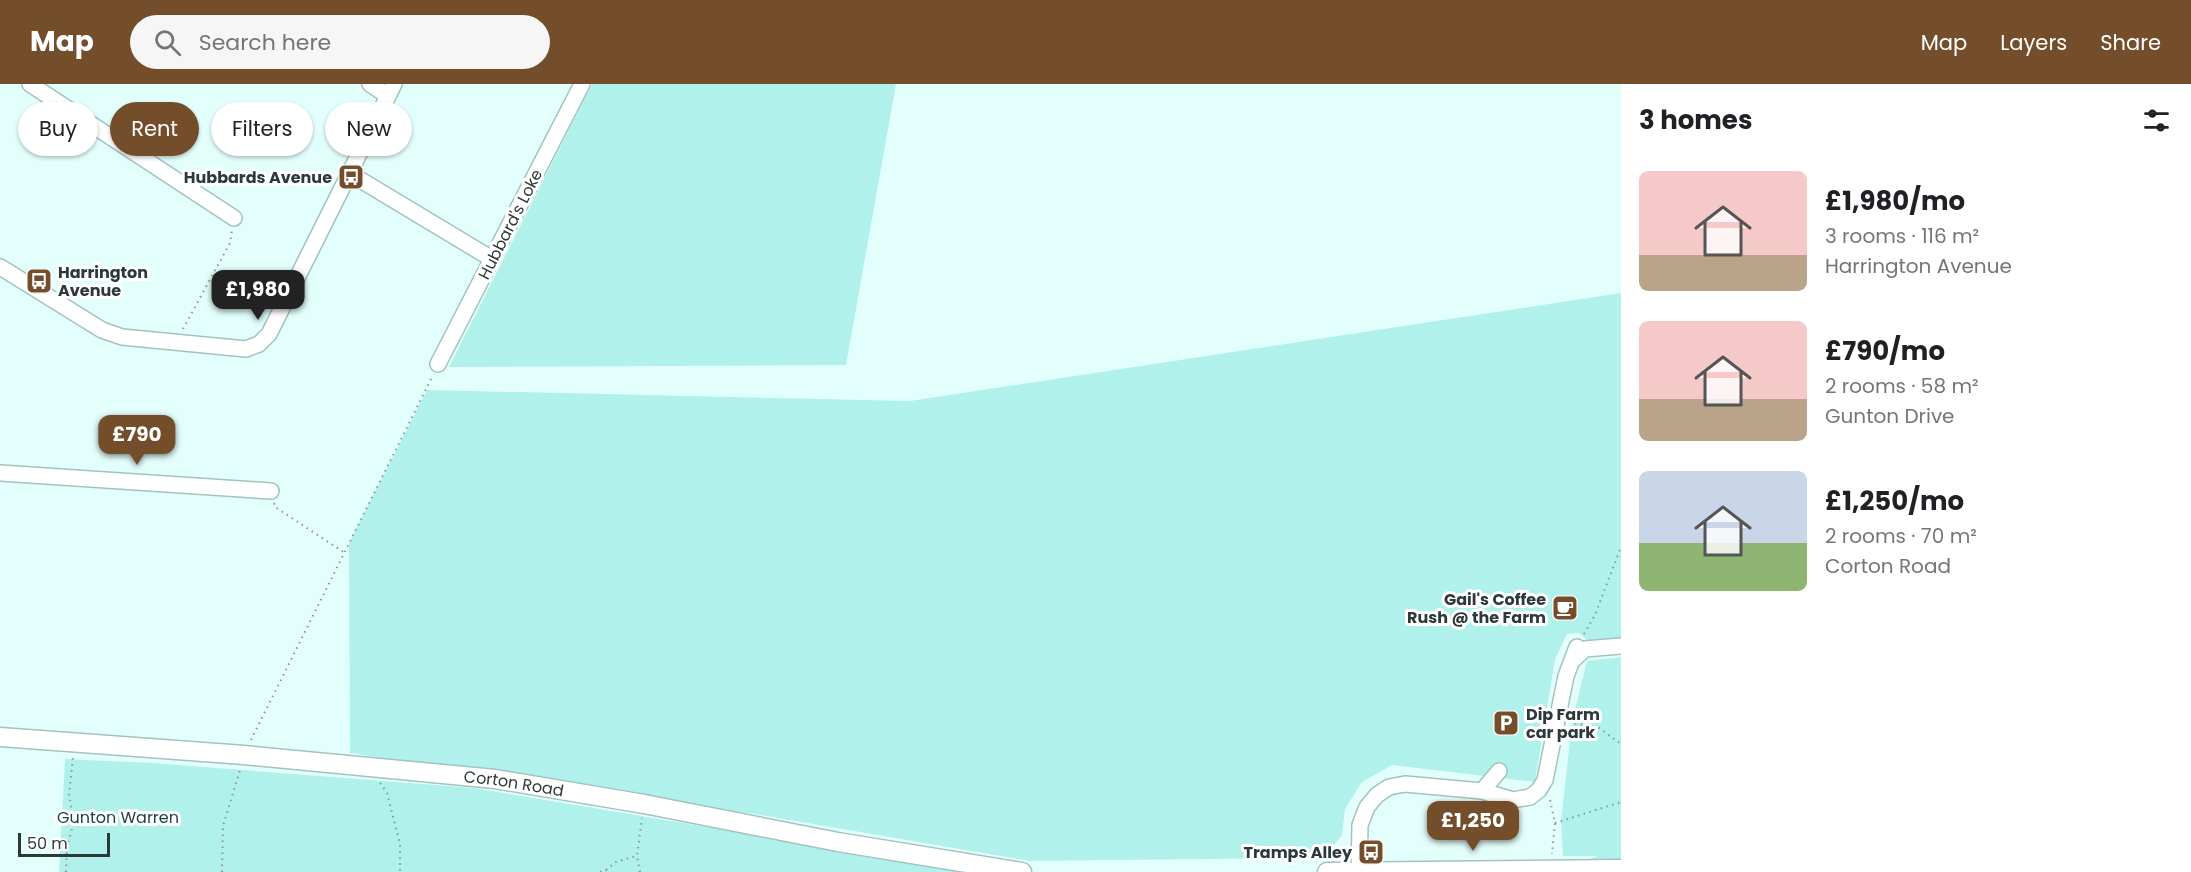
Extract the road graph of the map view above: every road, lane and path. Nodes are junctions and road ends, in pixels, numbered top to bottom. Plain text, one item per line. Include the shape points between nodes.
1 (30, 84) edge
2 (370, 84) edge
3 (582, 84) edge
4 (391, 90) edge
5 (349, 173) junction
6 (234, 218) joint
7 (492, 259) junction
8 (0, 267) edge
9 (176, 342) junction
10 (438, 364) joint
11 (0, 473) edge
12 (271, 491) joint
13 (1621, 546) edge
14 (346, 554) junction
15 (1621, 646) edge
16 (1574, 654) junction
17 (1557, 722) junction
18 (0, 736) edge
19 (74, 743) junction
20 (1621, 744) edge
21 (244, 755) junction
22 (380, 766) junction
23 (1498, 771) dead end
24 (1545, 780) junction
25 (1482, 792) junction
26 (1621, 802) edge
27 (644, 804) junction
28 (1555, 823) junction
29 (637, 856) junction
30 (1621, 869) edge
31 (1539, 870) junction
32 (607, 871) edge
33 (1359, 871) edge
34 (1520, 871) edge
35 (66, 872) edge
36 (222, 872) edge
37 (400, 872) edge
38 (600, 872) edge
39 (639, 872) edge
40 (1022, 872) edge
41 (1327, 872) edge

1 - 6 street
2 - 4 street
3 - 7 street, Hubbard's Loke
4 - 5 street
5 - 7 street
5 - 9 street via 269,334 259,344 246,349
6 - 9 path via 230,243
7 - 10 street, Hubbard's Loke
8 - 9 street via 102,330 122,337
10 - 14 path
11 - 12 street
12 - 14 path via 275,507
13 - 16 path
14 - 21 path
15 - 16 street via 1585,649
16 - 17 street
17 - 20 path via 1599,728
17 - 24 street
18 - 19 main road, Corton Road
19 - 21 main road, Corton Road
19 - 35 path via 69,795 74,821
21 - 22 main road, Corton Road
21 - 36 path via 223,826
22 - 27 main road, Corton Road via 495,779
22 - 37 path via 378,778 387,793 400,843
23 - 25 street
24 - 25 street via 1530,797 1513,800
24 - 28 path
25 - 33 street via 1405,784 1389,787 1367,807 1360,825
26 - 28 path
27 - 29 path
27 - 40 main road, Corton Road via 838,842
28 - 31 path via 1551,862 1539,862
29 - 32 path via 616,862
29 - 39 path
30 - 31 main road
31 - 34 main road
32 - 38 path
33 - 34 main road
33 - 41 main road

